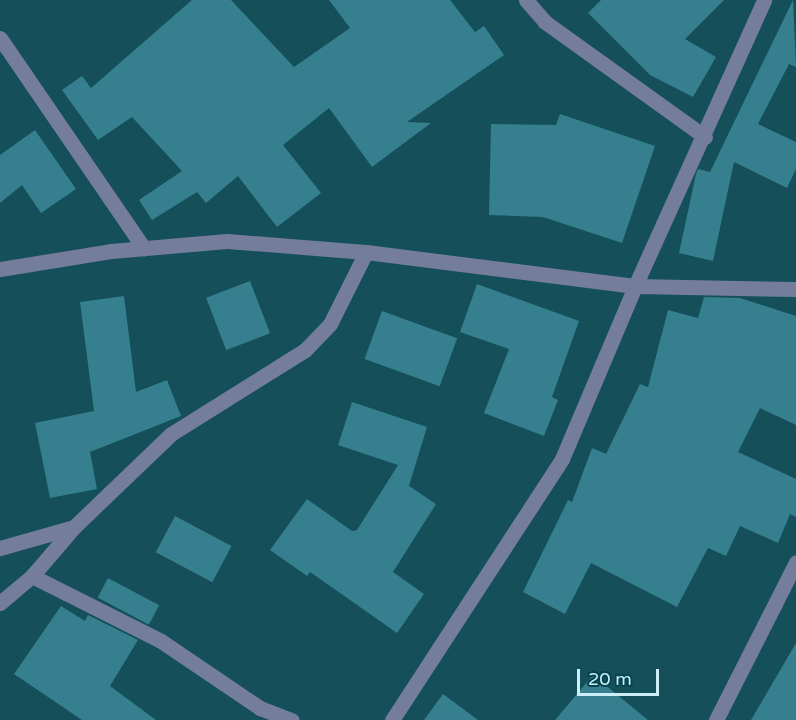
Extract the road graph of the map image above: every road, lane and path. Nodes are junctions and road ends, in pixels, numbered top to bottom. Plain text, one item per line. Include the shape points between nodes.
1 (526, 0) edge
2 (764, 0) edge
3 (0, 38) edge
4 (705, 137) junction
5 (144, 248) junction
6 (366, 252) junction
7 (0, 268) edge
8 (634, 286) junction
9 (796, 289) edge
10 (74, 527) junction
11 (0, 548) edge
12 (796, 562) edge
13 (32, 576) junction
14 (0, 603) edge
15 (292, 720) edge
16 (392, 720) edge
17 (716, 720) edge

1 - 4 street via 544,22
2 - 4 street
3 - 5 street
4 - 8 street
5 - 6 street via 227,242
5 - 7 street
6 - 8 street
6 - 10 street via 330,324 305,350 193,417
8 - 9 street
8 - 16 street via 562,459
10 - 11 street
10 - 13 street
12 - 17 street
13 - 14 street
13 - 15 street via 161,641 260,708

